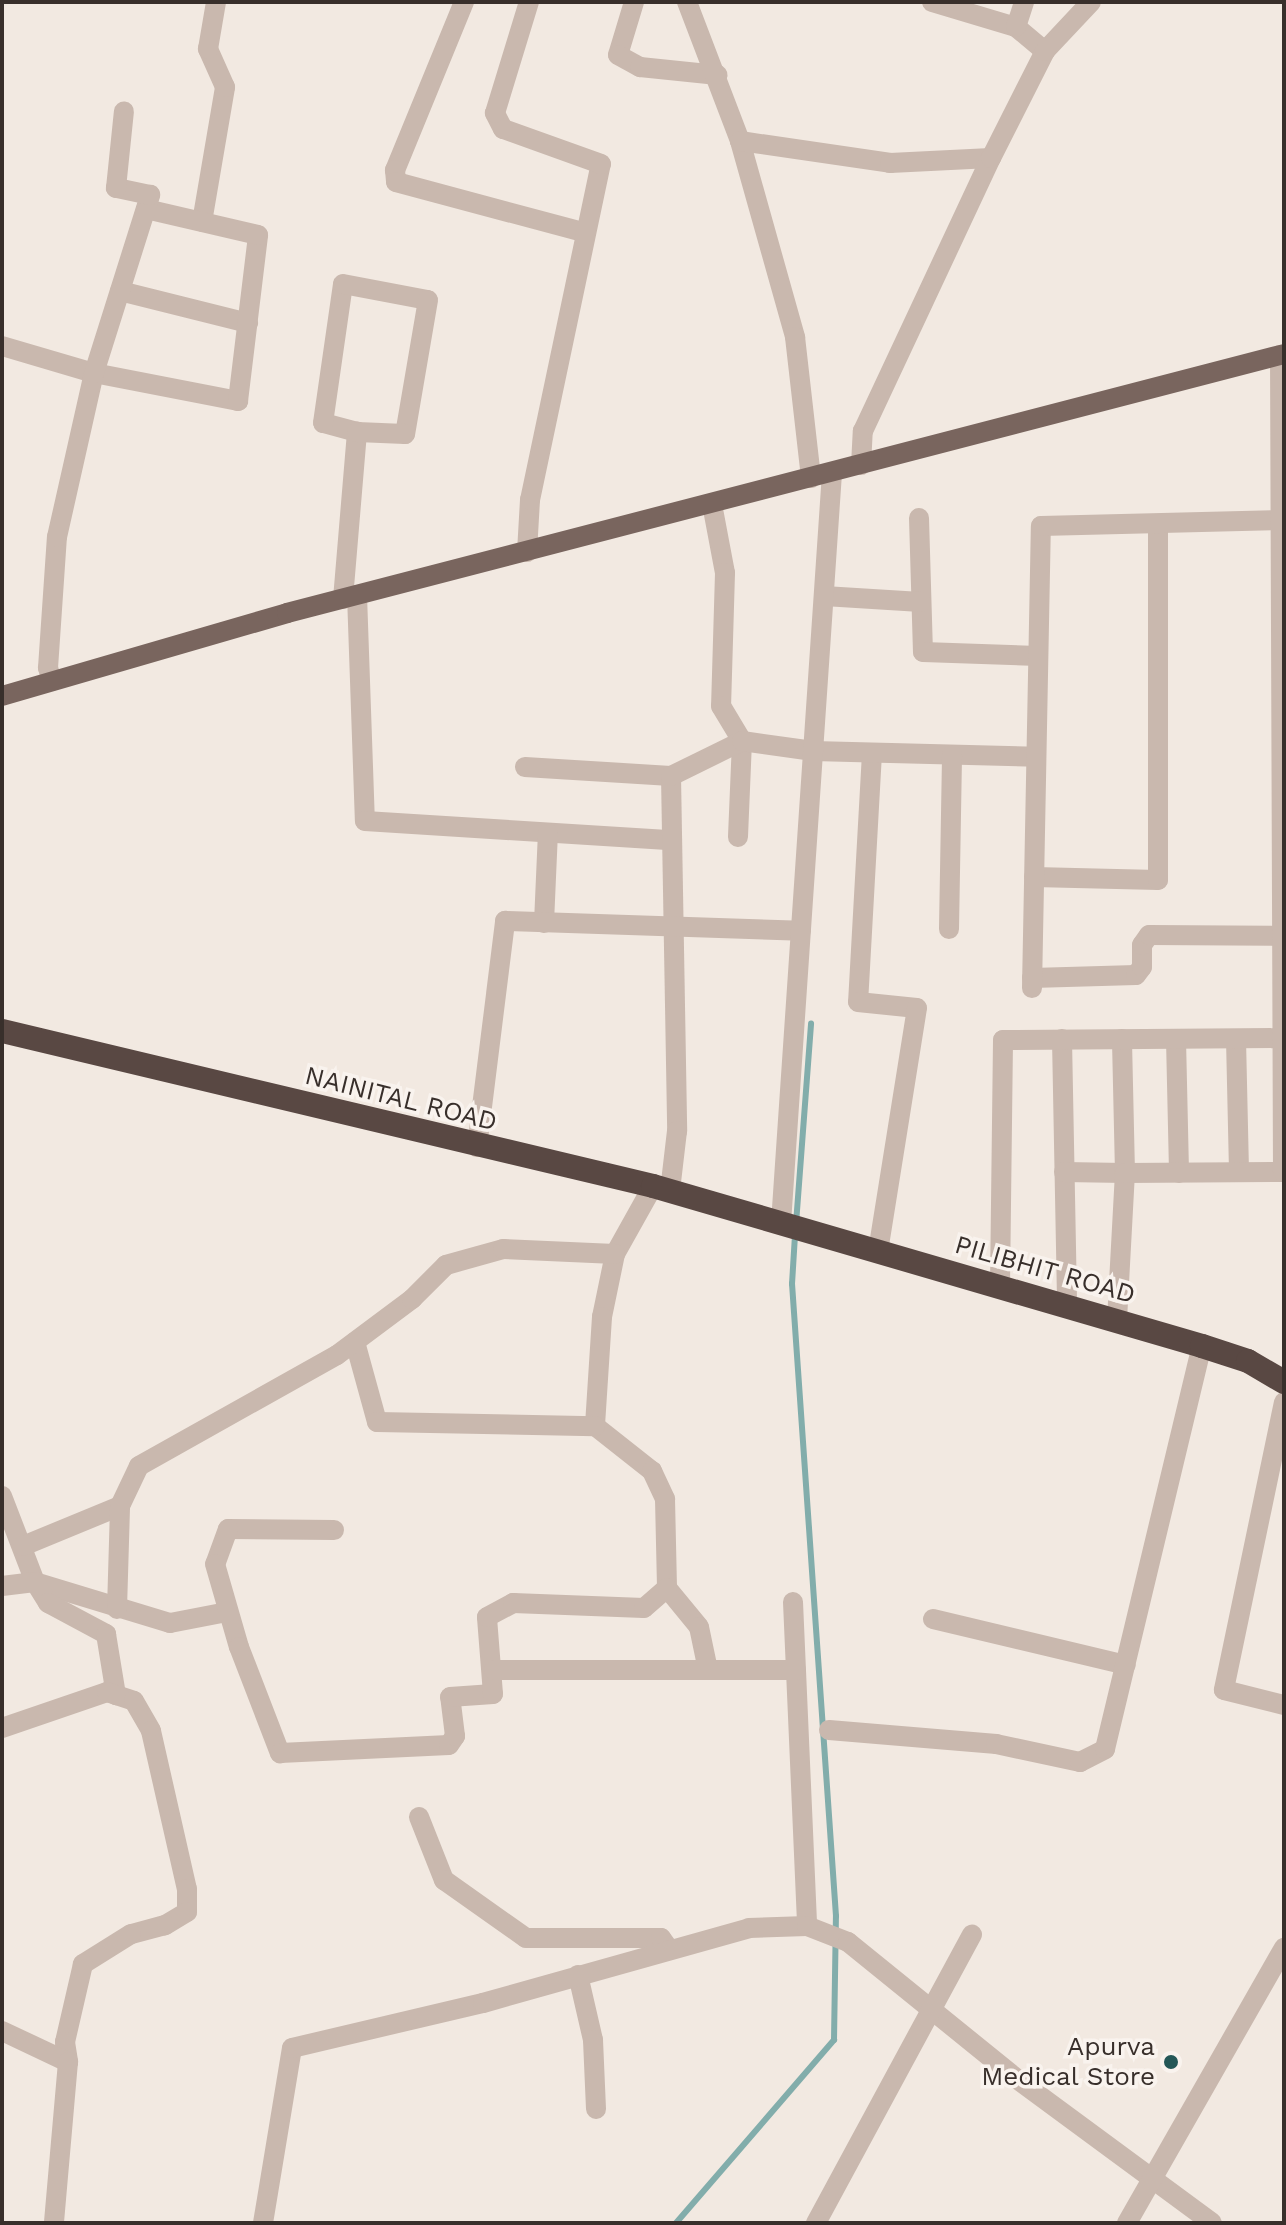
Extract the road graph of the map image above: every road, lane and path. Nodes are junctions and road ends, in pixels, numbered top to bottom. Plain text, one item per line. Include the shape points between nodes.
1 (216, 2) edge
2 (464, 2) edge
3 (529, 2) edge
4 (634, 2) edge
5 (687, 2) edge
6 (932, 2) edge
7 (1024, 2) edge
8 (1091, 2) edge
9 (1016, 27) junction
10 (1045, 51) junction
11 (718, 75) junction
12 (124, 111) dead end
13 (740, 141) junction
14 (991, 158) junction
15 (146, 209) junction
16 (202, 222) junction
17 (583, 232) junction
18 (120, 291) junction
19 (248, 323) junction
20 (2, 346) edge
21 (1282, 355) edge
22 (94, 373) junction
23 (357, 432) junction
24 (861, 465) junction
25 (832, 473) junction
26 (811, 478) junction
27 (712, 504) junction
28 (919, 518) dead end
29 (1280, 520) junction
30 (1158, 524) junction
31 (527, 552) junction
32 (824, 596) junction
33 (350, 597) junction
34 (921, 602) junction
35 (1038, 656) junction
36 (52, 681) junction
37 (2, 696) edge
38 (742, 741) junction
39 (813, 751) junction
40 (872, 753) junction
41 (952, 755) junction
42 (1036, 757) junction
43 (525, 767) dead end
44 (671, 776) junction
45 (548, 833) junction
46 (738, 837) dead end
47 (671, 840) junction
48 (1034, 877) junction
49 (544, 923) junction
50 (949, 929) dead end
51 (670, 930) junction
52 (801, 931) junction
53 (1282, 936) edge
54 (2, 1031) edge
55 (1062, 1039) junction
56 (1122, 1039) junction
57 (1176, 1039) junction
58 (1236, 1039) junction
59 (1283, 1047) edge
60 (477, 1147) junction
61 (1064, 1172) junction
62 (1239, 1172) junction
63 (1125, 1173) junction
64 (1179, 1173) junction
65 (662, 1188) junction
66 (790, 1226) junction
67 (878, 1251) junction
68 (615, 1254) junction
69 (1000, 1286) junction
70 (1067, 1305) junction
71 (1117, 1320) junction
72 (355, 1342) junction
73 (1202, 1346) junction
74 (1284, 1382) edge
75 (1284, 1402) edge
76 (595, 1426) junction
77 (2, 1496) edge
78 (120, 1506) junction
79 (334, 1530) dead end
80 (23, 1546) junction
81 (35, 1582) junction
82 (2, 1586) edge
83 (667, 1588) junction
84 (793, 1602) dead end
85 (117, 1609) junction
86 (227, 1612) junction
87 (933, 1619) dead end
88 (1126, 1665) junction
89 (494, 1670) junction
90 (708, 1670) junction
91 (796, 1670) junction
92 (116, 1695) junction
93 (1284, 1705) edge
94 (2, 1728) edge
95 (829, 1730) dead end
96 (419, 1817) dead end
97 (816, 1928) junction
98 (972, 1934) dead end
99 (1284, 1948) edge
100 (669, 1949) junction
101 (578, 1975) junction
102 (932, 2010) junction
103 (2, 2031) edge
104 (68, 2062) junction
105 (596, 2109) dead end
106 (1152, 2178) junction
107 (54, 2223) edge
108 (263, 2223) edge
109 (816, 2223) edge
110 (1127, 2223) edge
111 (1212, 2223) edge

1 - 16 street via 208,49 225,87
2 - 17 street via 395,170 396,182
3 - 17 street via 495,113 503,129 601,164
4 - 11 street via 618,55 640,67
5 - 11 street
6 - 9 street
7 - 9 street
8 - 10 street
9 - 10 street
10 - 14 street
11 - 13 street
12 - 15 street via 116,188 150,195
13 - 14 street via 890,163
13 - 26 street via 795,337
14 - 24 street via 863,431
15 - 16 street
15 - 18 street
16 - 19 street via 258,235
17 - 31 street via 530,500
18 - 19 street
18 - 22 street
19 - 22 street via 238,401
20 - 22 street
21 - 24 main road
21 - 29 street
22 - 36 street via 57,537 48,668
23 - 23 street via 323,423 343,284 428,300 405,434
23 - 33 street
24 - 25 main road
25 - 26 main road
25 - 32 street
26 - 27 main road
27 - 31 main road
27 - 38 street via 725,573 721,706
28 - 34 street
29 - 30 street
29 - 53 street
30 - 35 street via 1041,526
30 - 48 street via 1158,880
31 - 33 main road
32 - 34 street
32 - 39 street
33 - 36 main road
33 - 45 street via 365,821
34 - 35 street via 923,652
35 - 42 street
36 - 37 main road
38 - 39 street
38 - 44 street
38 - 46 street
39 - 40 street
39 - 52 street
40 - 41 street
40 - 67 street via 858,1002 917,1008
41 - 42 street
41 - 50 street
42 - 48 street
43 - 44 street
44 - 47 street
45 - 47 street
45 - 49 street
47 - 51 street
48 - 53 street via 1032,983 1136,975 1149,935
49 - 51 street
49 - 60 street via 505,921
51 - 52 street
51 - 65 street via 677,1131
52 - 66 street
53 - 59 street
54 - 60 highway, NAINITAL ROAD
55 - 56 street
55 - 61 street
55 - 69 street via 1003,1040
56 - 57 street
56 - 63 street
57 - 58 street
57 - 64 street
58 - 59 street
58 - 62 street
59 - 62 street via 1283,1172
60 - 65 highway, NAINITAL ROAD
61 - 63 street
61 - 70 street
62 - 64 street
63 - 64 street
63 - 71 street
65 - 66 highway, NAINITAL ROAD
65 - 68 street
66 - 67 highway, PILIBHIT ROAD
67 - 69 highway, PILIBHIT ROAD
68 - 72 street via 503,1249 460,1260 446,1265
68 - 76 street via 602,1317
69 - 70 highway, PILIBHIT ROAD
70 - 71 highway, PILIBHIT ROAD
71 - 73 highway, PILIBHIT ROAD
72 - 76 street via 377,1422
72 - 78 street via 139,1466
73 - 74 highway, PILIBHIT ROAD via 1248,1361
73 - 88 street
75 - 93 street via 1224,1690
76 - 83 street via 652,1471 665,1499
77 - 80 street
78 - 80 street
78 - 85 street
79 - 86 street via 228,1529 215,1564
80 - 81 street
81 - 82 street
81 - 85 street
81 - 92 street via 48,1603 106,1634
83 - 89 street via 644,1608 513,1603 487,1617
83 - 90 street via 699,1627
84 - 91 street
85 - 86 street via 170,1623
86 - 89 street via 280,1753 449,1745 455,1736 450,1697 493,1694
87 - 88 street
88 - 95 street via 1105,1749 1080,1762 996,1744
89 - 90 street
90 - 91 street
91 - 97 street
92 - 94 street via 107,1692
92 - 104 street via 134,1701 151,1731 187,1912 165,1925 131,1934 83,1964 65,2042
96 - 100 street via 444,1880 526,1938 661,1938
97 - 100 street via 749,1928
97 - 102 street via 848,1942
98 - 102 street
99 - 106 street
100 - 101 street
101 - 105 street via 593,2040
101 - 108 street via 292,2048
102 - 106 street
102 - 109 street
103 - 104 street
104 - 107 street
106 - 110 street
106 - 111 street

